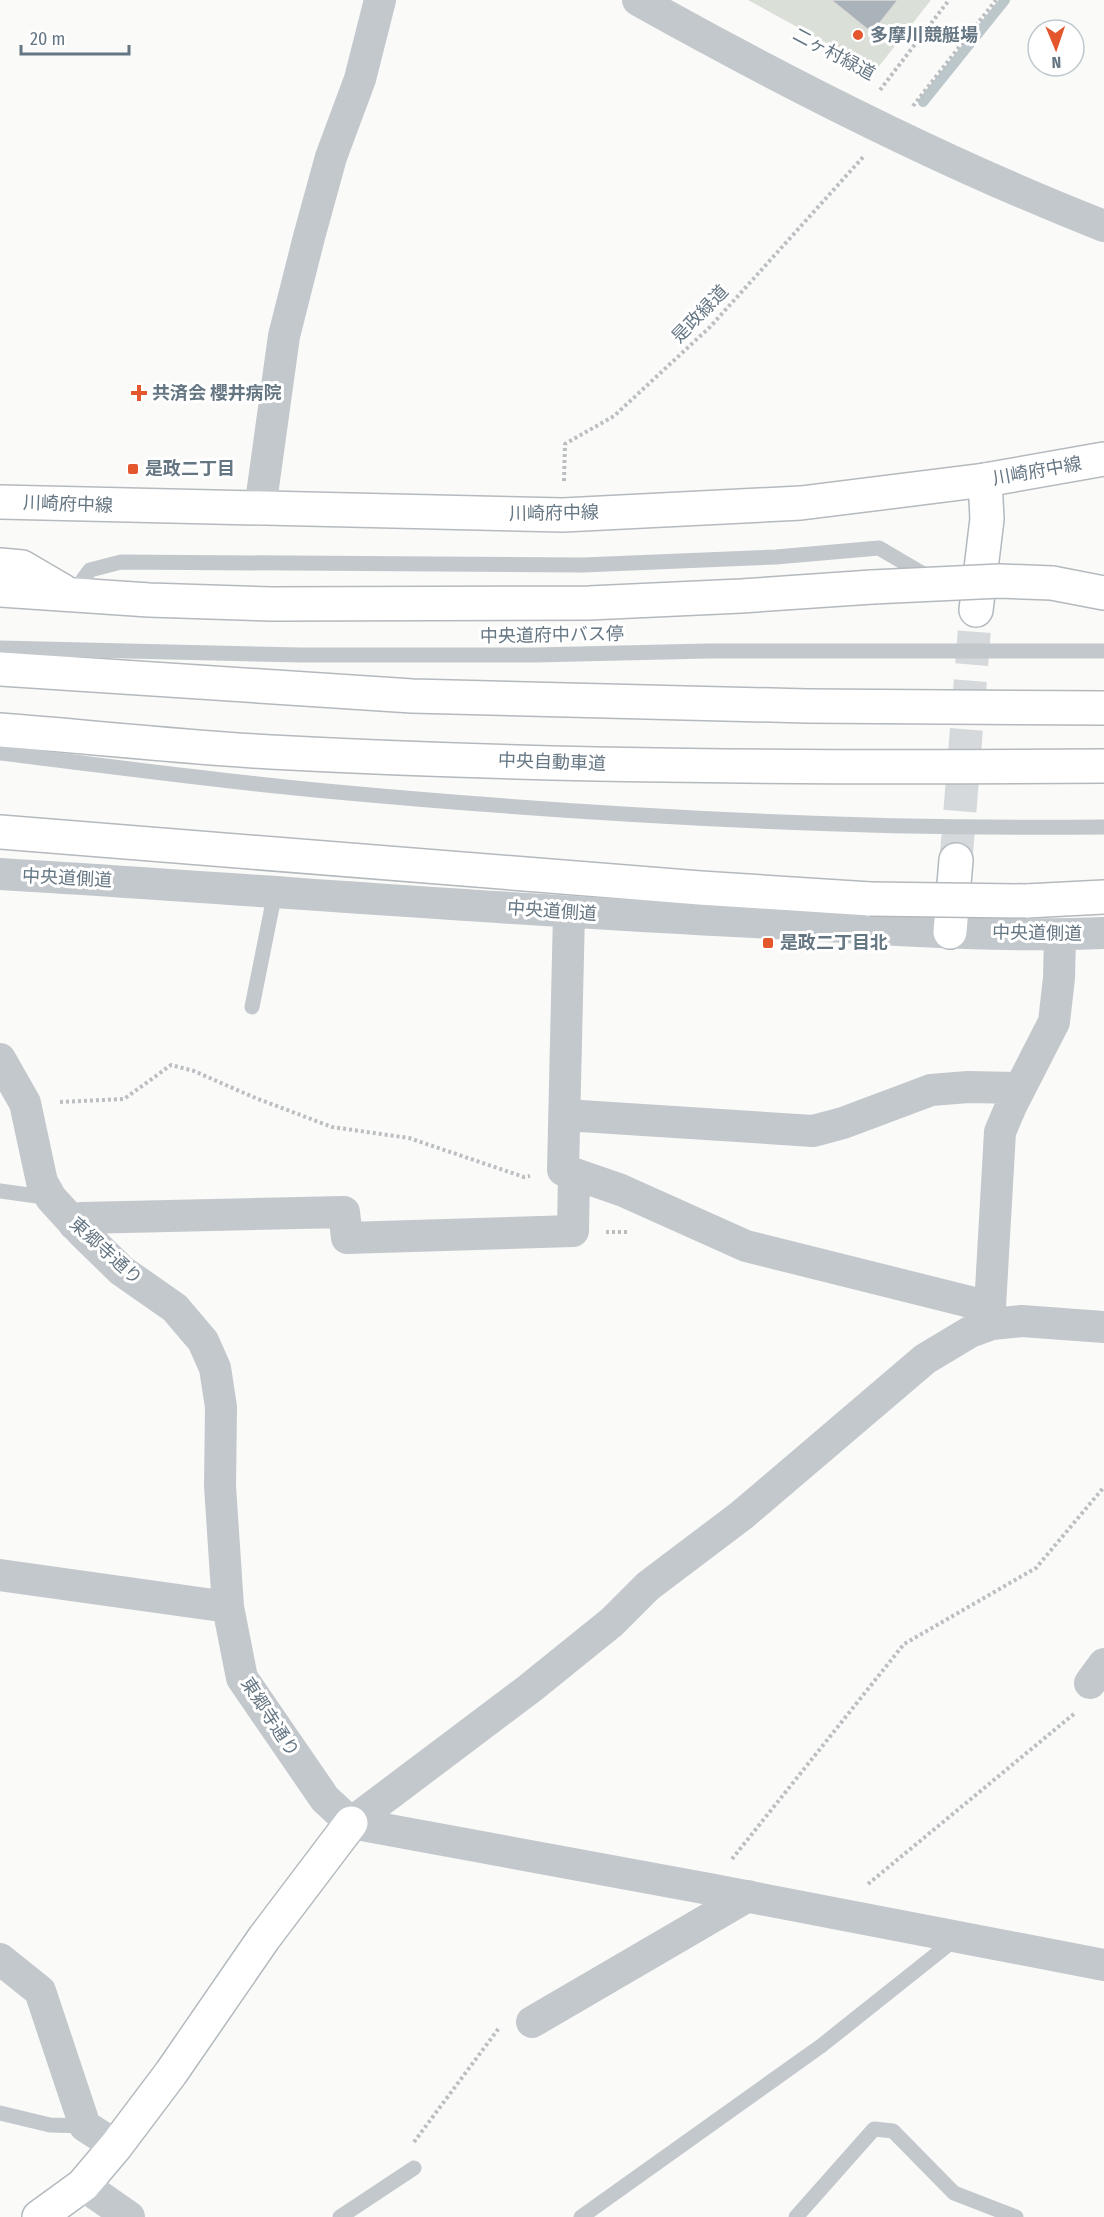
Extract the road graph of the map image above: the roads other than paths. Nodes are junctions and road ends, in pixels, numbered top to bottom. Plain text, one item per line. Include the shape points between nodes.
1 (380, 0) edge
2 (638, 0) edge
3 (1104, 226) edge
4 (1104, 459) edge
5 (985, 480) junction
6 (0, 502) edge
7 (260, 510) junction
8 (0, 565) edge
9 (980, 573) junction
10 (0, 590) edge
11 (1104, 593) edge
12 (71, 596) junction
13 (976, 610) tunnel mouth
14 (0, 648) edge
15 (1104, 651) edge
16 (0, 669) edge
17 (1104, 708) edge
18 (0, 730) edge
19 (0, 753) edge
20 (1104, 766) edge
21 (1104, 827) edge
22 (0, 832) edge
23 (956, 860) tunnel mouth
24 (0, 874) edge
25 (275, 892) junction
26 (1104, 897) edge
27 (569, 913) junction
28 (950, 932) junction
29 (1104, 933) edge
30 (1060, 935) junction
31 (252, 1007) dead end
32 (0, 1059) edge
33 (1020, 1088) junction
34 (564, 1114) junction
35 (568, 1172) junction
36 (0, 1191) edge
37 (51, 1198) junction
38 (74, 1224) junction
39 (991, 1315) junction
40 (1104, 1327) edge
41 (0, 1575) edge
42 (228, 1607) junction
43 (351, 1823) junction
44 (748, 1896) junction
45 (958, 1937) junction
46 (0, 1959) edge
47 (1104, 1965) edge
48 (532, 2022) dead end
49 (0, 2113) edge
50 (85, 2126) junction
51 (116, 2146) junction
52 (414, 2168) dead end
53 (83, 2185) junction
54 (39, 2217) edge
55 (129, 2217) edge
56 (340, 2217) edge
57 (582, 2217) edge
58 (796, 2217) edge
59 (1016, 2217) edge

1 - 7 street via 360,79 328,168 284,336
2 - 3 street via 749,63 886,131
4 - 5 main road, 川崎府中線
5 - 7 main road, 川崎府中線 via 801,503 563,515
5 - 9 main road via 987,519
6 - 7 main road, 川崎府中線
8 - 12 main road via 22,567
9 - 12 lane via 925,575 879,548 776,557 583,565 121,562 90,570
9 - 13 main road
10 - 12 main road
11 - 12 main road, bridge via 1052,583 1000,580 589,603 272,604
14 - 15 lane, 中央道府中バス停 via 535,656 708,651
16 - 17 main road via 412,696 807,706
18 - 20 main road, 中央自動車道 via 270,752 484,760 698,766
19 - 21 lane via 325,791 603,813 907,827
22 - 26 main road, bridge via 870,899 1026,901
23 - 28 main road
24 - 25 street, 中央道側道
25 - 27 street, 中央道側道
25 - 31 lane
27 - 28 street, 中央道側道
27 - 34 street
28 - 30 street, 中央道側道
29 - 30 street, 中央道側道
30 - 33 street via 1054,1022
32 - 37 street, 東郷寺通り via 24,1104 42,1182
33 - 34 street via 931,1090 813,1131
33 - 39 street via 1000,1132
34 - 35 street
35 - 38 street via 573,1231 347,1238 344,1212 81,1218
35 - 39 street via 621,1190 746,1246
36 - 37 lane
37 - 38 street, 東郷寺通り
38 - 42 street, 東郷寺通り via 122,1271 175,1308 203,1341 215,1368 221,1407 220,1486
39 - 40 street
39 - 43 street via 925,1359 742,1515 648,1586 612,1622
41 - 42 street
42 - 43 street, 東郷寺通り via 242,1677 325,1799
43 - 44 street
43 - 51 main road
44 - 45 street
44 - 48 street
45 - 47 street
45 - 57 lane via 821,2046
46 - 50 street via 40,1991
49 - 50 lane via 50,2125
50 - 51 street
51 - 53 main road
52 - 56 lane
53 - 54 main road
53 - 55 street
58 - 59 lane via 874,2129 892,2131 954,2193

